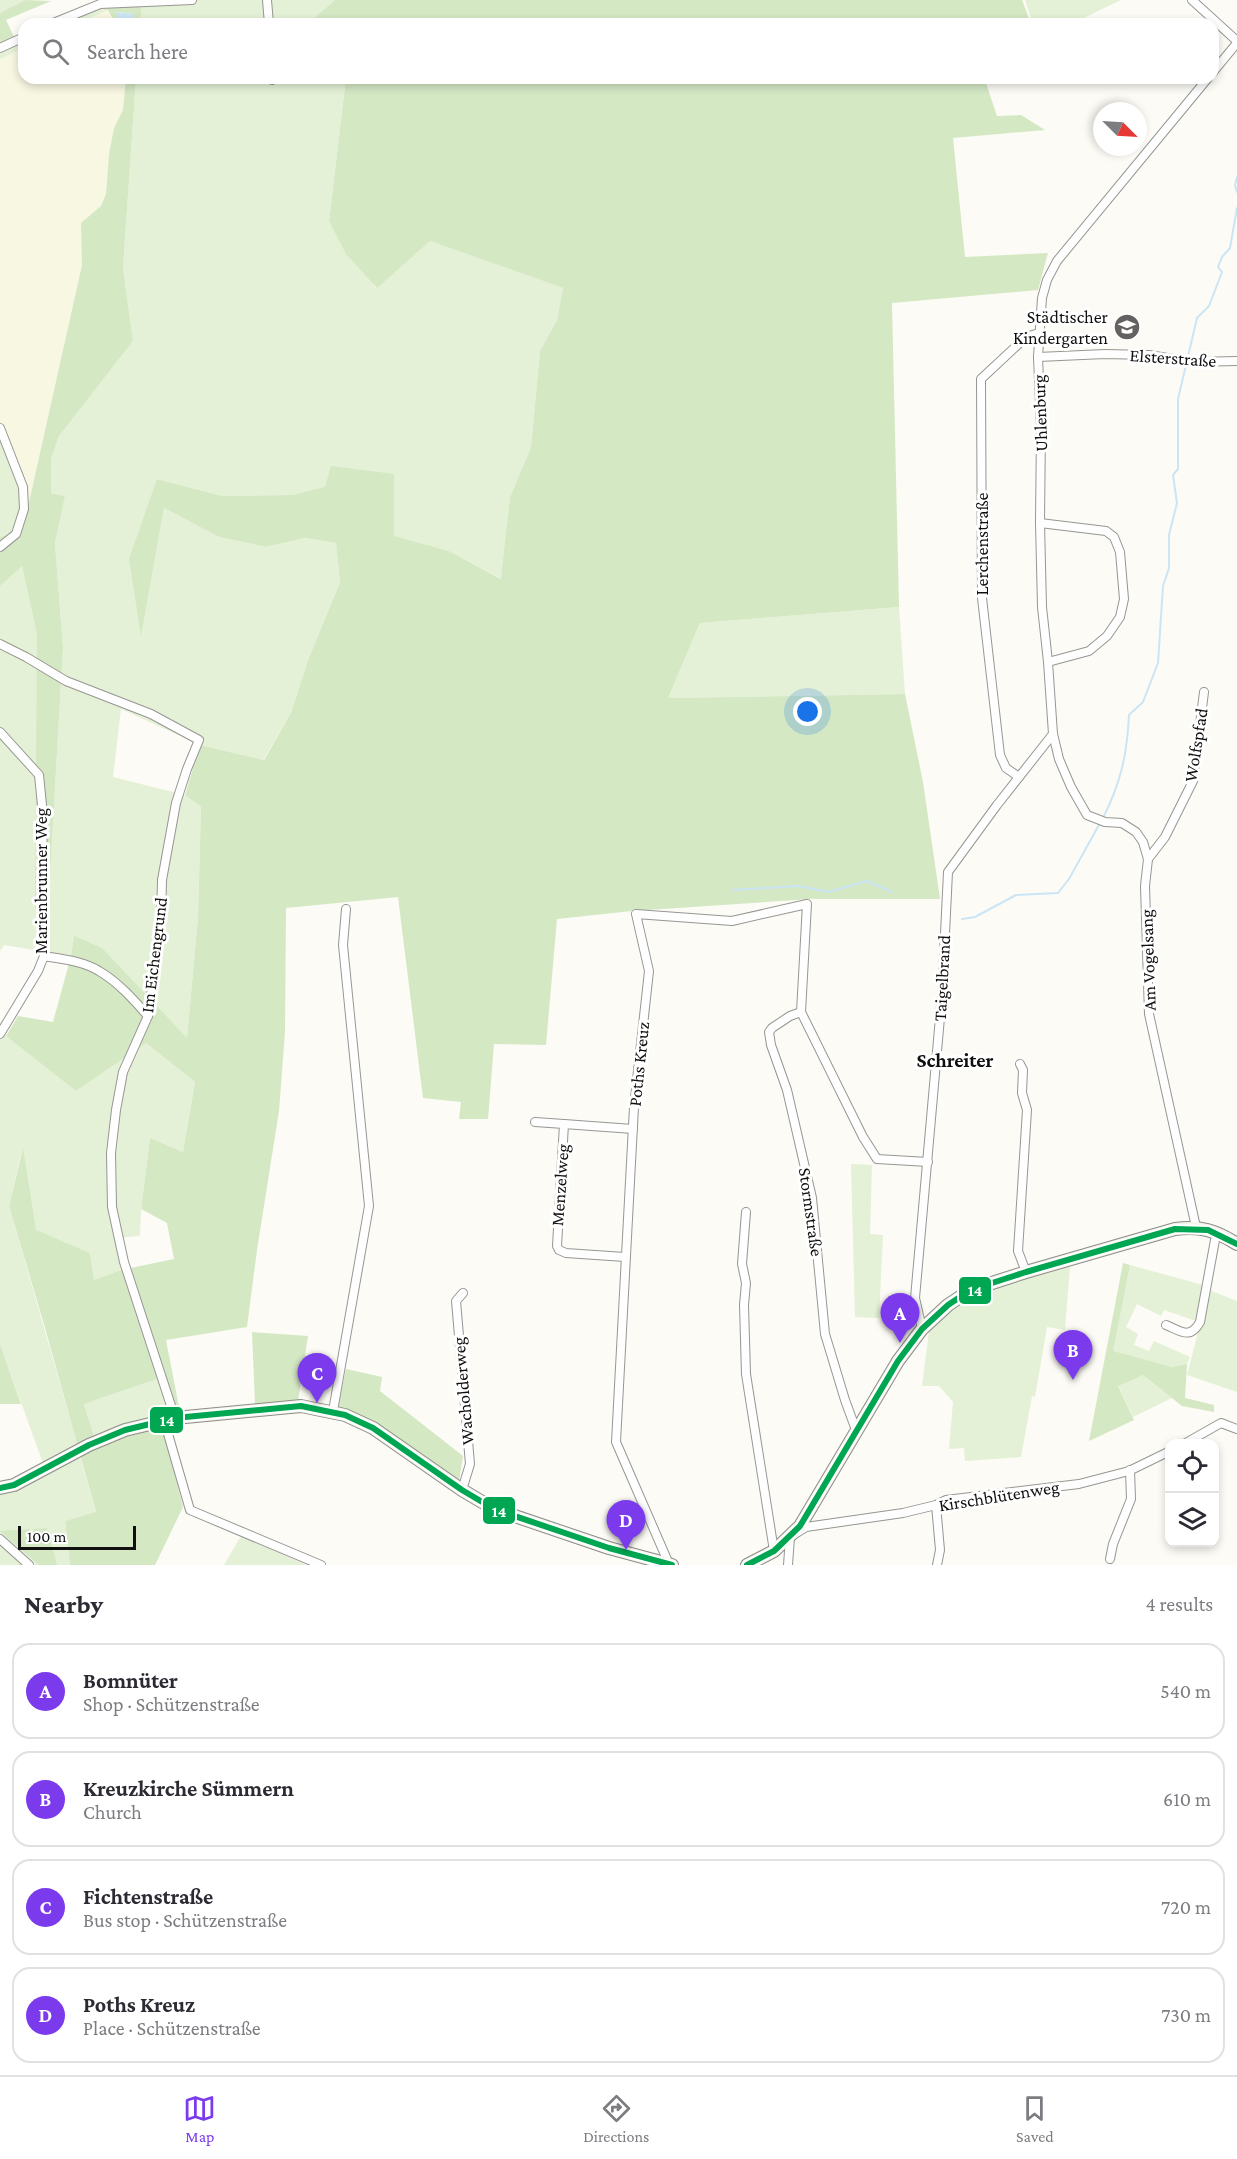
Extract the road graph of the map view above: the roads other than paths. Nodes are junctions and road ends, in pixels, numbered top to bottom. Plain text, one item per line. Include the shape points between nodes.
1 (192, 0) edge
2 (267, 0) edge
3 (1192, 0) edge
4 (144, 1) edge
5 (66, 18) edge
6 (268, 18) edge
7 (1211, 18) edge
8 (1219, 25) edge
9 (18, 40) edge
10 (1237, 42) edge
11 (0, 48) edge
12 (1219, 64) edge
13 (1203, 84) edge
14 (1039, 333) junction
15 (1038, 357) junction
16 (1237, 361) edge
17 (0, 428) edge
18 (1040, 523) junction
19 (0, 547) edge
20 (0, 644) edge
21 (1048, 662) junction
22 (1204, 692) dead end
23 (0, 732) edge
24 (1053, 734) junction
25 (1019, 777) junction
26 (1148, 859) junction
27 (346, 909) dead end
28 (44, 956) junction
29 (801, 1012) junction
30 (148, 1016) junction
31 (0, 1034) edge
32 (1020, 1065) dead end
33 (535, 1122) dead end
34 (564, 1124) junction
35 (633, 1129) junction
36 (928, 1162) junction
37 (746, 1212) dead end
38 (1196, 1227) junction
39 (1218, 1234) junction
40 (1237, 1244) edge
41 (625, 1257) junction
42 (1026, 1272) junction
43 (463, 1293) dead end
44 (1166, 1326) dead end
45 (922, 1329) junction
46 (333, 1411) junction
47 (170, 1419) junction
48 (1237, 1429) edge
49 (856, 1430) junction
50 (1191, 1439) edge
51 (1165, 1453) edge
52 (1131, 1470) junction
53 (0, 1488) edge
54 (462, 1490) junction
55 (936, 1505) junction
56 (790, 1537) junction
57 (0, 1539) edge
58 (774, 1551) junction
59 (1110, 1559) dead end
60 (29, 1565) edge
61 (321, 1565) edge
62 (670, 1565) edge
63 (747, 1565) edge
64 (788, 1565) edge
65 (938, 1565) edge

1 - 4 street
2 - 6 street
3 - 7 street
4 - 5 street via 100,4
8 - 10 street
9 - 11 street
10 - 12 street
13 - 14 street, Uhlenburg via 1057,261 1042,298
14 - 15 street, Uhlenburg
14 - 25 street, Lerchenstraße via 1026,337 981,379 983,608 1000,755 1006,768
15 - 16 street, Elsterstraße via 1106,354 1192,362
15 - 18 street, Uhlenburg
17 - 19 street via 23,487 24,509 16,534
18 - 21 street, Uhlenburg
18 - 21 street via 1106,531 1114,537 1120,552 1124,599 1120,617 1107,636 1089,651
20 - 30 street, Im Eichengrund via 66,681 151,714 199,740 176,803 162,880 161,922
21 - 24 street, Uhlenburg
22 - 26 street, Wolfspfad via 1193,782 1165,837
23 - 28 street, Marienbrunner Weg via 39,775
24 - 25 street, Taigelbrand
24 - 26 street, Am Vogelsang via 1059,759 1087,815 1122,823 1136,832
25 - 36 street, Taigelbrand via 948,872
26 - 38 street, Am Vogelsang via 1145,886 1149,1014
27 - 46 street via 343,945 369,1206
28 - 30 street via 98,970
28 - 31 street, Marienbrunner Weg
29 - 35 street, Poths Kreuz via 807,904 732,921 636,914 649,971
29 - 36 street via 877,1159
29 - 49 street, Stormstraße via 769,1032 812,1198 825,1334
30 - 47 street, Im Eichengrund via 123,1072 111,1153 112,1207
32 - 42 street via 1027,1110 1018,1251
33 - 34 street, Menzelweg
34 - 35 street, Menzelweg
34 - 41 street, Menzelweg via 557,1246 566,1253
35 - 41 street, Poths Kreuz
36 - 45 street, Taigelbrand via 915,1298
37 - 58 street via 742,1264 746,1283 746,1374
38 - 39 street
38 - 42 street via 1144,1237
39 - 40 street
39 - 44 street via 1200,1322 1191,1333
41 - 62 street, Poths Kreuz via 616,1442
42 - 45 street via 960,1297
43 - 54 street, Wacholderweg via 456,1301 470,1464
45 - 49 street via 897,1361
46 - 47 street via 276,1407
46 - 54 street via 373,1428
47 - 53 street via 108,1436 14,1485
47 - 61 street, Im Eichengrund via 190,1510
48 - 50 street via 1221,1423
49 - 56 street
51 - 52 street, Kirschblütenweg
52 - 55 street, Kirschblütenweg via 1079,1484 946,1500
52 - 59 street via 1131,1499
54 - 62 street via 509,1515
55 - 56 street, Kirschblütenweg via 806,1527
55 - 65 street
56 - 58 street
56 - 64 street
57 - 60 street
58 - 63 street

